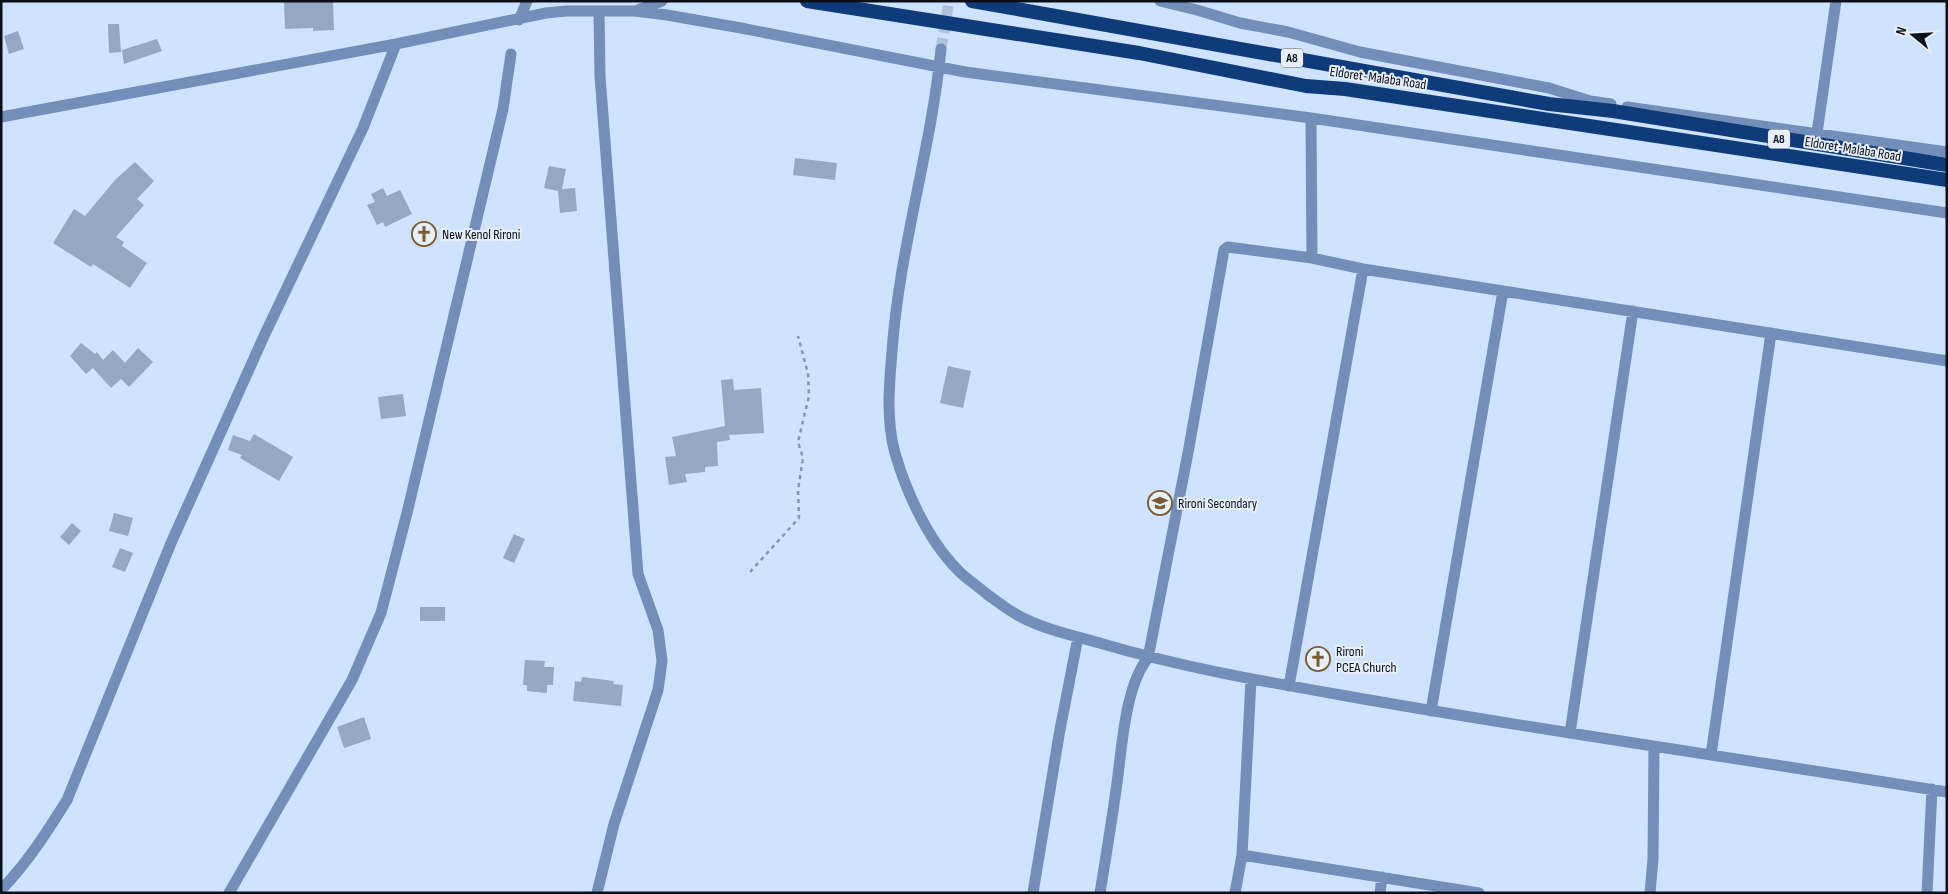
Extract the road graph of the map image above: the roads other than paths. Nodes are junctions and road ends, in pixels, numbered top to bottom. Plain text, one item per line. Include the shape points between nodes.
1 (527, 1) edge
2 (662, 1) edge
3 (807, 1) edge
4 (972, 1) edge
5 (1160, 1) edge
6 (1836, 1) edge
7 (1199, 6) edge
8 (599, 11) junction
9 (635, 11) junction
10 (519, 20) junction
11 (396, 44) junction
12 (941, 49) tunnel mouth
13 (511, 54) dead end
14 (939, 68) junction
15 (1, 117) edge
16 (1311, 118) junction
17 (1818, 133) junction
18 (1947, 152) edge
19 (1947, 165) edge
20 (1947, 180) edge
21 (1947, 213) edge
22 (1312, 258) junction
23 (1363, 269) junction
24 (1503, 291) junction
25 (1633, 310) junction
26 (1771, 333) junction
27 (1947, 361) edge
28 (1078, 637) junction
29 (1148, 658) junction
30 (1251, 680) junction
31 (1289, 686) junction
32 (1431, 711) junction
33 (1570, 733) junction
34 (1654, 746) junction
35 (1712, 754) junction
36 (1932, 789) junction
37 (1947, 792) edge
38 (1242, 855) junction
39 (1382, 878) junction
40 (1, 890) edge
41 (229, 893) edge
42 (597, 893) edge
43 (1034, 893) edge
44 (1100, 893) edge
45 (1235, 893) edge
46 (1380, 893) edge
47 (1479, 893) edge
48 (1650, 893) edge
49 (1927, 893) edge

1 - 10 street
2 - 9 street
3 - 20 highway, Eldoret-Malaba Road / A8 via 1139,53 1306,86 1345,89
4 - 19 highway, Eldoret-Malaba Road / A8 via 1539,102
5 - 7 street, Eldoret-Malaba Road
6 - 17 street
7 - 17 street, Eldoret-Malaba Road via 1240,23 1288,32 1360,52 1549,88 1590,102
8 - 9 street
8 - 10 street via 556,12
8 - 42 street via 600,76 638,574 658,630 662,661 658,690 614,824
9 - 14 street via 741,28
10 - 11 street
11 - 15 street
11 - 40 street via 363,128 171,542 67,800 22,869
12 - 14 street
13 - 41 street via 500,118 381,613 352,680
14 - 16 street
14 - 28 street via 893,332 888,396 896,454 912,500 933,540 961,574 1019,616
16 - 21 street
16 - 22 street
17 - 18 street, Eldoret-Malaba Road
22 - 23 street
22 - 29 street via 1235,247 1224,250
23 - 24 street
23 - 31 street
24 - 25 street
24 - 32 street
25 - 26 street
25 - 33 street
26 - 27 street
26 - 35 street
28 - 29 street
28 - 43 street
29 - 30 street
29 - 44 street via 1135,681 1126,718
30 - 31 street
30 - 38 street
31 - 32 street
32 - 33 street
33 - 34 street
34 - 35 street
34 - 48 street
35 - 36 street
36 - 37 street
36 - 49 street
38 - 39 street
38 - 45 street
39 - 46 street
39 - 47 street

